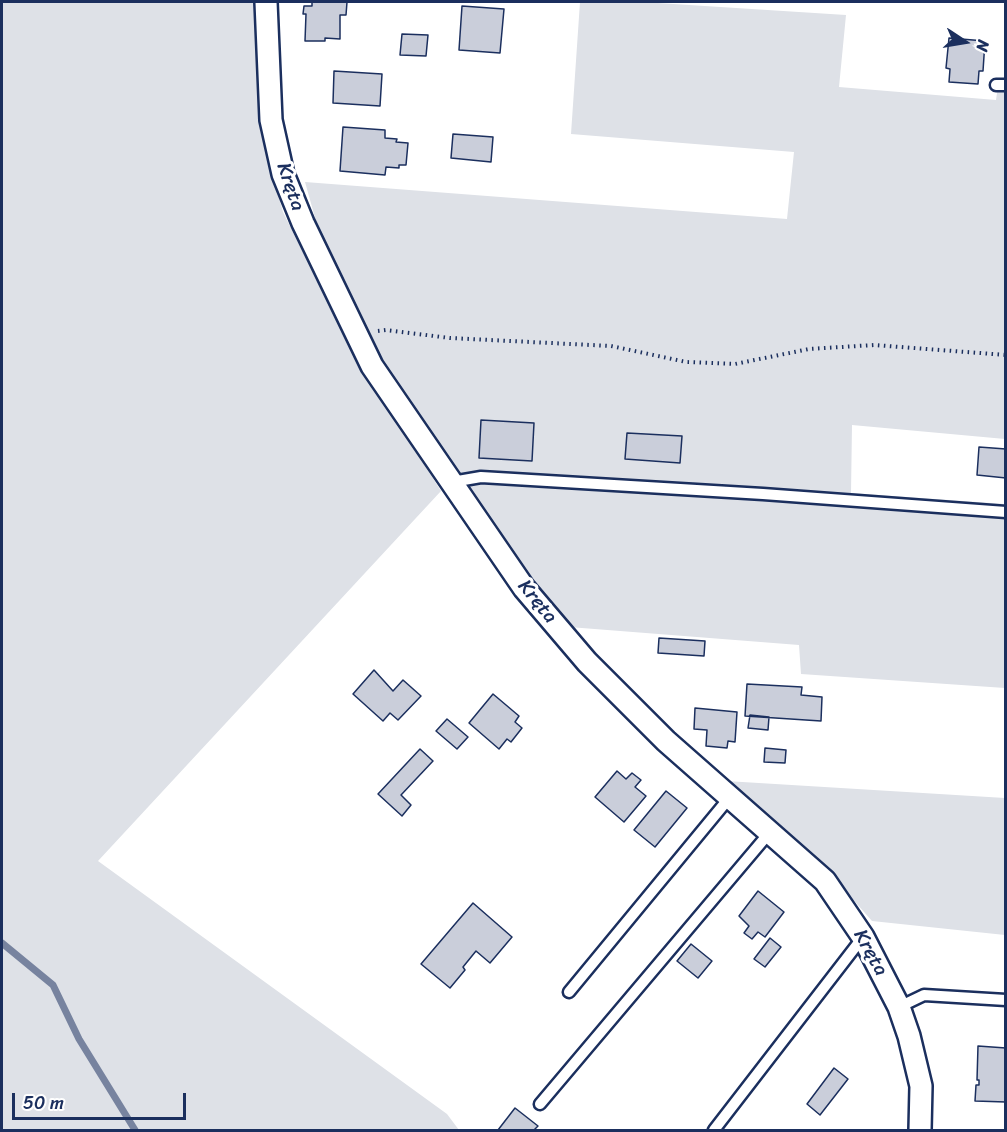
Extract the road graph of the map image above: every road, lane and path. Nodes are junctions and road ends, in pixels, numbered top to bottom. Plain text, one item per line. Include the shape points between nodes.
1 (266, 2) edge
2 (356, 333) junction
3 (1005, 355) edge
4 (452, 482) junction
5 (1005, 512) edge
6 (730, 797) junction
7 (770, 832) junction
8 (863, 937) junction
9 (569, 992) dead end
10 (1005, 1000) edge
11 (899, 1007) junction
12 (540, 1104) dead end
13 (714, 1131) edge
14 (920, 1131) edge

1 - 2 street, Kręta via 271,120 283,174
2 - 3 path via 387,330 450,338 611,346 686,362 735,364 809,349 874,345
2 - 4 street, Kręta via 372,366
4 - 5 lane via 481,477
4 - 6 street, Kręta via 524,588 587,662 666,741
6 - 7 street, Kręta
6 - 9 lane
7 - 8 street, Kręta via 825,881
7 - 12 lane
8 - 11 street, Kręta
8 - 13 lane
10 - 11 lane via 924,995
11 - 14 street, Kręta via 921,1086

